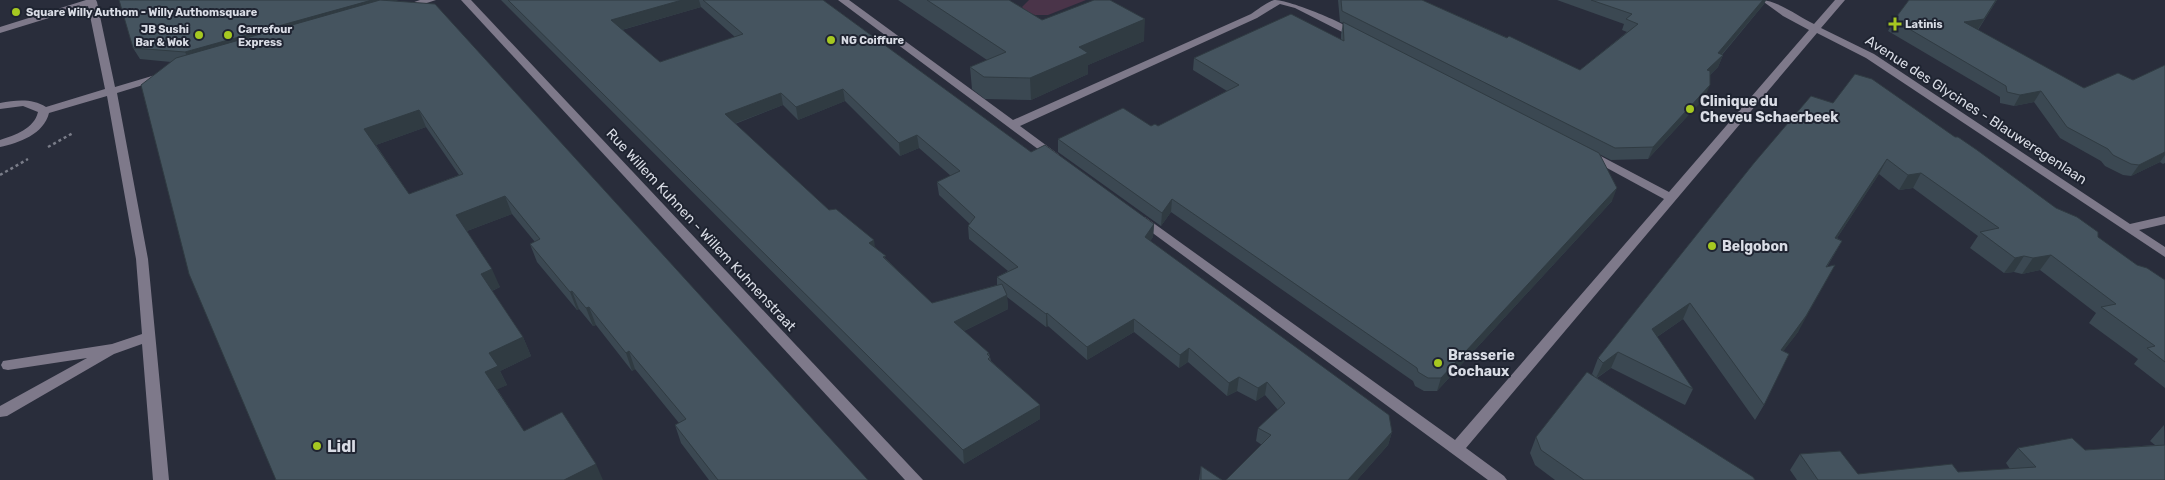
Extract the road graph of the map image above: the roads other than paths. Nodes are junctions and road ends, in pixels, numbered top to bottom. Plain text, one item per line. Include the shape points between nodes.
1 (431, 0) edge
2 (466, 0) edge
3 (843, 0) edge
4 (1279, 0) edge
5 (1766, 0) edge
6 (1827, 0) edge
7 (91, 1) edge
8 (1839, 2) edge
9 (398, 9) edge
10 (1816, 28) junction
11 (0, 30) edge
12 (1368, 42) edge
13 (173, 73) edge
14 (111, 91) junction
15 (0, 106) edge
16 (44, 110) junction
17 (1012, 125) junction
18 (0, 144) edge
19 (1576, 148) edge
20 (1068, 166) edge
21 (1671, 198) junction
22 (1132, 213) edge
23 (2165, 220) edge
24 (2128, 228) junction
25 (2165, 253) edge
26 (149, 336) junction
27 (113, 349) junction
28 (8, 365) dead end
29 (2, 412) dead end
30 (1456, 450) junction
31 (161, 480) edge
32 (915, 480) edge
33 (1499, 480) edge

1 - 9 street
2 - 32 street, Rue Willem Kuhnen - Willem Kuhnenstraat
3 - 17 street
4 - 12 street via 1298,6
4 - 17 street via 1254,16
5 - 10 street, Avenue des Glycines - Blauweregenlaan
6 - 8 street
7 - 11 street
7 - 14 street
8 - 10 street
10 - 21 street
10 - 24 street, Avenue des Glycines - Blauweregenlaan via 1870,56
13 - 14 street
14 - 16 street
14 - 26 street via 142,258
15 - 16 street via 28,103
16 - 18 street via 37,125
17 - 20 street
19 - 21 street
21 - 30 street
22 - 30 street
23 - 24 street
24 - 25 street, Avenue des Glycines - Blauweregenlaan
26 - 27 street
26 - 31 street
27 - 28 street
27 - 29 street
30 - 33 street

